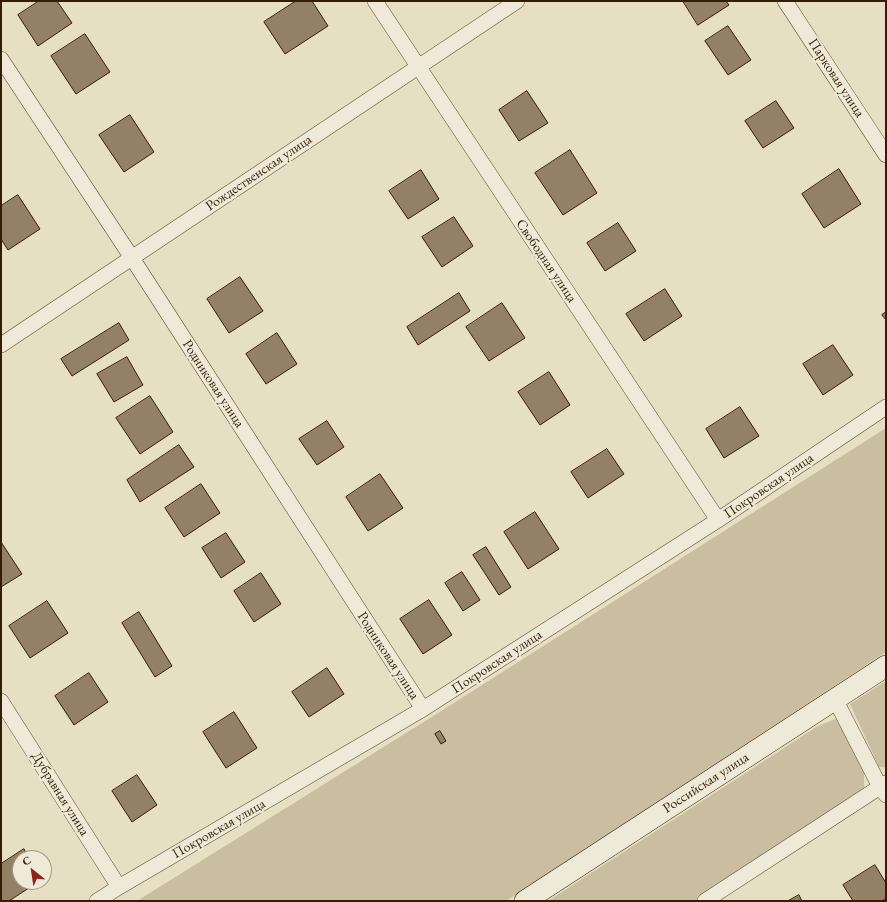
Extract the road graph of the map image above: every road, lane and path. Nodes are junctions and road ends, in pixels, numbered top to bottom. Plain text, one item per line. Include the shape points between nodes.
1 (375, 1) edge
2 (517, 1) edge
3 (785, 1) edge
4 (1, 60) edge
5 (418, 67) junction
6 (886, 155) edge
7 (132, 258) junction
8 (1, 345) edge
9 (886, 407) edge
10 (718, 520) junction
11 (886, 666) edge
12 (835, 699) junction
13 (1, 701) edge
14 (423, 709) junction
15 (884, 788) edge
16 (119, 887) junction
17 (97, 901) edge
18 (525, 901) edge
19 (705, 901) edge

1 - 5 street, Свободная улица
2 - 5 street, Рождественская улица
3 - 6 street, Парковая улица
4 - 7 street, Родниковая улица
5 - 7 street, Рождественская улица
5 - 10 street, Свободная улица
7 - 8 street, Рождественская улица
7 - 14 street, Родниковая улица
9 - 10 street, Покровская улица
10 - 14 street, Покровская улица
11 - 12 main road, Российская улица
12 - 15 street
12 - 18 main road, Российская улица
13 - 16 street, Дубравная улица
14 - 16 street, Покровская улица
15 - 19 street
16 - 17 street, Покровская улица

